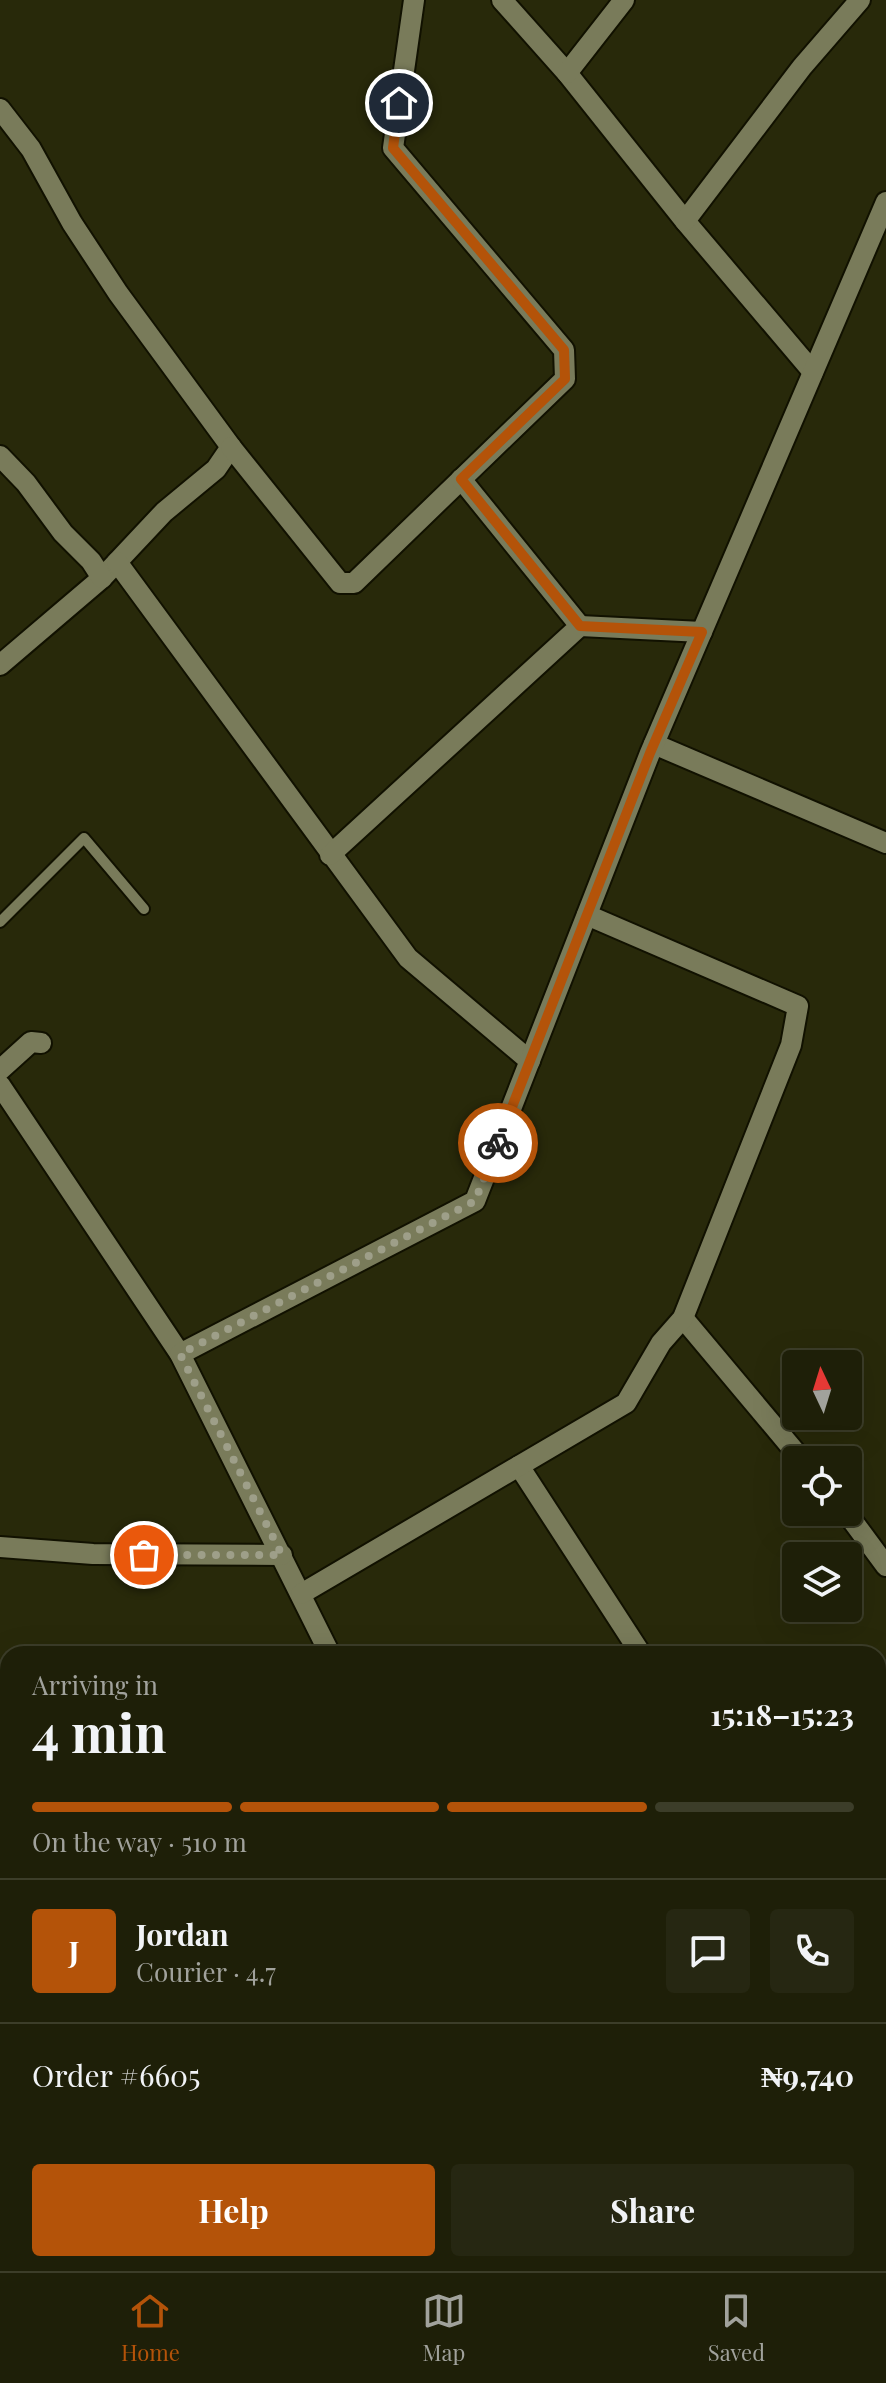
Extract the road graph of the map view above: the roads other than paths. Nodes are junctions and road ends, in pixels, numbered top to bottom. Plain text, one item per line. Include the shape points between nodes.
1 (414, 0) edge
2 (502, 0) edge
3 (624, 0) edge
4 (860, 0) edge
5 (567, 73) junction
6 (0, 109) edge
7 (884, 210) edge
8 (685, 221) junction
9 (813, 372) junction
10 (231, 447) junction
11 (0, 456) edge
12 (461, 479) junction
13 (117, 562) junction
14 (102, 578) junction
15 (580, 626) junction
16 (702, 632) junction
17 (0, 665) edge
18 (654, 744) junction
19 (886, 843) edge
20 (330, 855) junction
21 (144, 909) dead end
22 (587, 915) junction
23 (0, 922) edge
24 (41, 1043) dead end
25 (530, 1061) junction
26 (0, 1070) edge
27 (0, 1085) edge
28 (683, 1318) junction
29 (180, 1354) junction
30 (790, 1446) edge
31 (519, 1466) junction
32 (856, 1526) edge
33 (0, 1547) edge
34 (282, 1555) junction
35 (886, 1566) edge
36 (301, 1594) junction
37 (326, 1646) edge
38 (636, 1646) edge

1 - 12 street via 393,148 564,350 565,379
2 - 5 street
3 - 5 street
4 - 8 street
5 - 8 street
6 - 10 street via 31,149 118,293
7 - 9 street
8 - 9 street
9 - 16 street
10 - 12 street via 340,583 354,583
10 - 13 street via 216,469 164,512
11 - 14 street
12 - 15 street
13 - 14 street
13 - 20 street
14 - 17 street
15 - 16 street
15 - 20 street
16 - 18 street
18 - 19 street
18 - 22 street
20 - 25 street via 408,958
21 - 23 lane via 84,838
22 - 25 street
22 - 28 street via 798,1006 791,1045
24 - 26 street via 31,1042
25 - 29 street via 475,1201
27 - 29 street
28 - 30 street
28 - 31 street via 661,1343 626,1403
29 - 34 street
31 - 36 street
31 - 38 street
32 - 35 street
33 - 34 street via 93,1554
34 - 36 street
36 - 37 street

